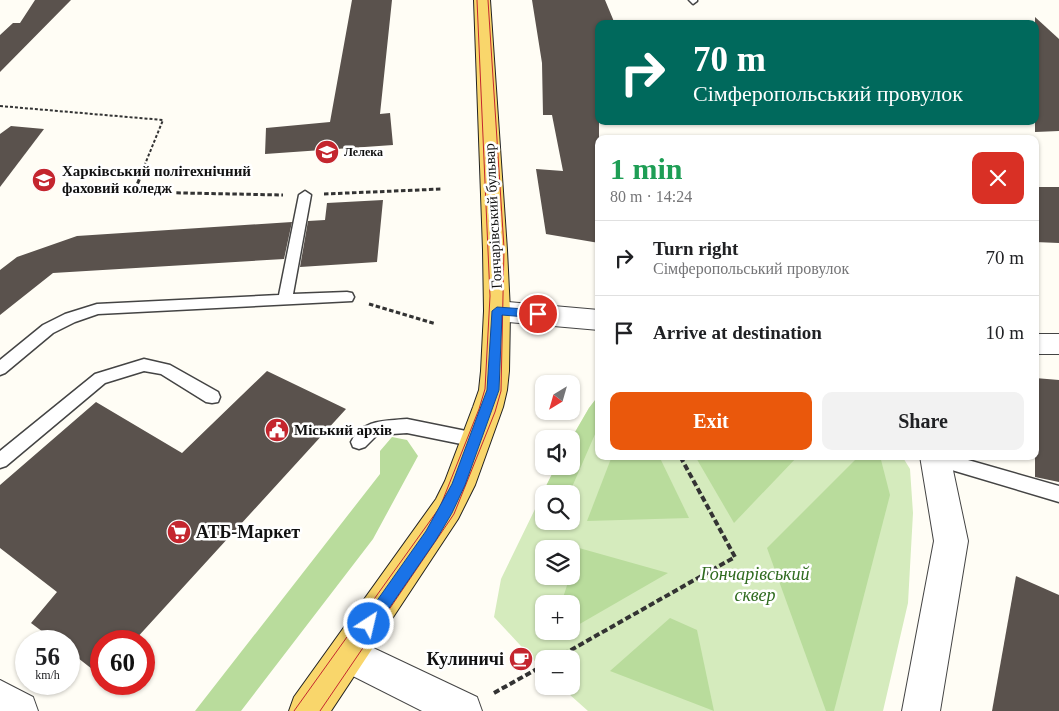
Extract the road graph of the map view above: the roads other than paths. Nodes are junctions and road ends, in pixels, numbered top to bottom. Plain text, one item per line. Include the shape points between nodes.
1 (482, 0) edge
2 (305, 195) road end
3 (346, 297) road end
4 (285, 300) junction
5 (497, 311) junction
6 (595, 320) edge
7 (1039, 344) edge
8 (1059, 344) edge
9 (0, 369) edge
10 (212, 397) dead end
11 (476, 440) junction
12 (359, 442) dead end
13 (936, 460) edge
14 (945, 460) edge
15 (0, 461) edge
16 (1059, 494) edge
17 (348, 654) junction
18 (0, 699) edge
19 (19, 711) edge
20 (308, 711) edge
21 (463, 711) edge
22 (921, 711) edge

1 - 5 main road, Гончарівський бульвар
2 - 4 lane
3 - 4 lane
4 - 9 lane via 97,309 48,329
5 - 6 street
5 - 11 main road, Гончарівський бульвар via 493,390
7 - 8 street
10 - 15 lane via 165,369 144,365 100,378
11 - 12 lane via 407,426 373,429
11 - 17 main road, Гончарівський бульвар via 448,509
13 - 22 street via 952,542
14 - 16 lane
17 - 20 main road, Гончарівський бульвар
17 - 21 street
18 - 19 street

